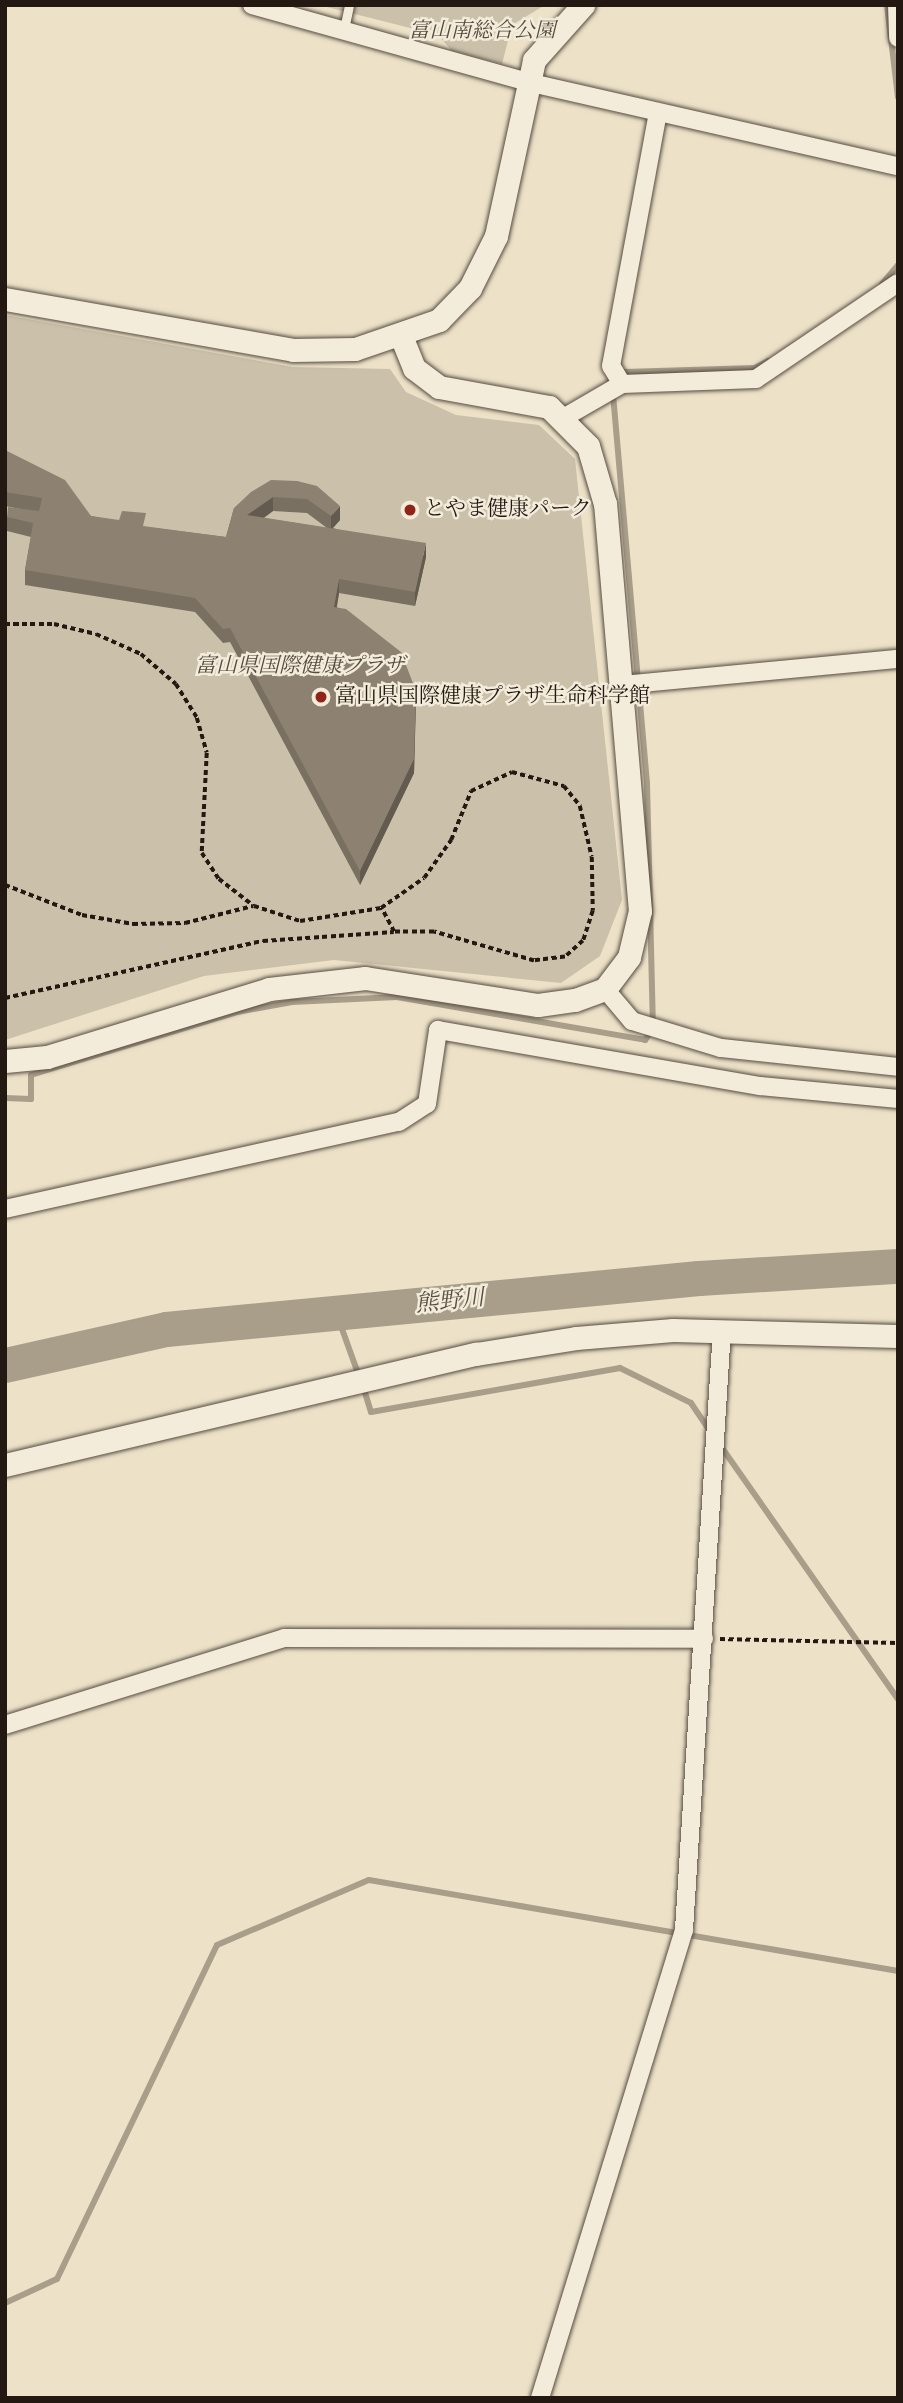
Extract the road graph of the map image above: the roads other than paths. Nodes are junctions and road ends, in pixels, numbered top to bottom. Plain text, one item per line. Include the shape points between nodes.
1 (252, 5) edge
2 (349, 5) edge
3 (583, 5) edge
4 (897, 5) edge
5 (344, 29) junction
6 (898, 38) edge
7 (527, 82) junction
8 (658, 113) junction
9 (898, 166) edge
10 (898, 283) edge
11 (5, 299) edge
12 (402, 338) junction
13 (622, 384) junction
14 (565, 417) junction
15 (898, 659) edge
16 (621, 685) junction
17 (605, 989) junction
18 (5, 1061) edge
19 (898, 1066) edge
20 (898, 1099) edge
21 (5, 1209) edge
22 (722, 1330) junction
23 (898, 1336) edge
24 (5, 1465) edge
25 (704, 1639) junction
26 (5, 1724) edge
27 (540, 2398) edge

1 - 5 street
2 - 5 lane
3 - 7 street via 546,42
4 - 6 street
5 - 7 street
7 - 8 street
7 - 12 street via 496,236 470,288 439,320
8 - 9 street
8 - 13 street via 611,366
10 - 13 street via 756,379
11 - 12 street via 293,350 355,349
12 - 14 street via 414,368 439,387 549,407
13 - 14 street
14 - 16 street via 588,446 602,491
15 - 16 street
16 - 17 street via 640,911 629,957
17 - 18 street via 538,1005 351,979 269,989 47,1057
17 - 19 street via 632,1021 721,1048
20 - 21 street via 760,1086 438,1030 427,1104 399,1122
22 - 23 street
22 - 24 street via 576,1338 477,1354
22 - 25 street
25 - 26 street via 284,1638
25 - 27 street via 684,1930

